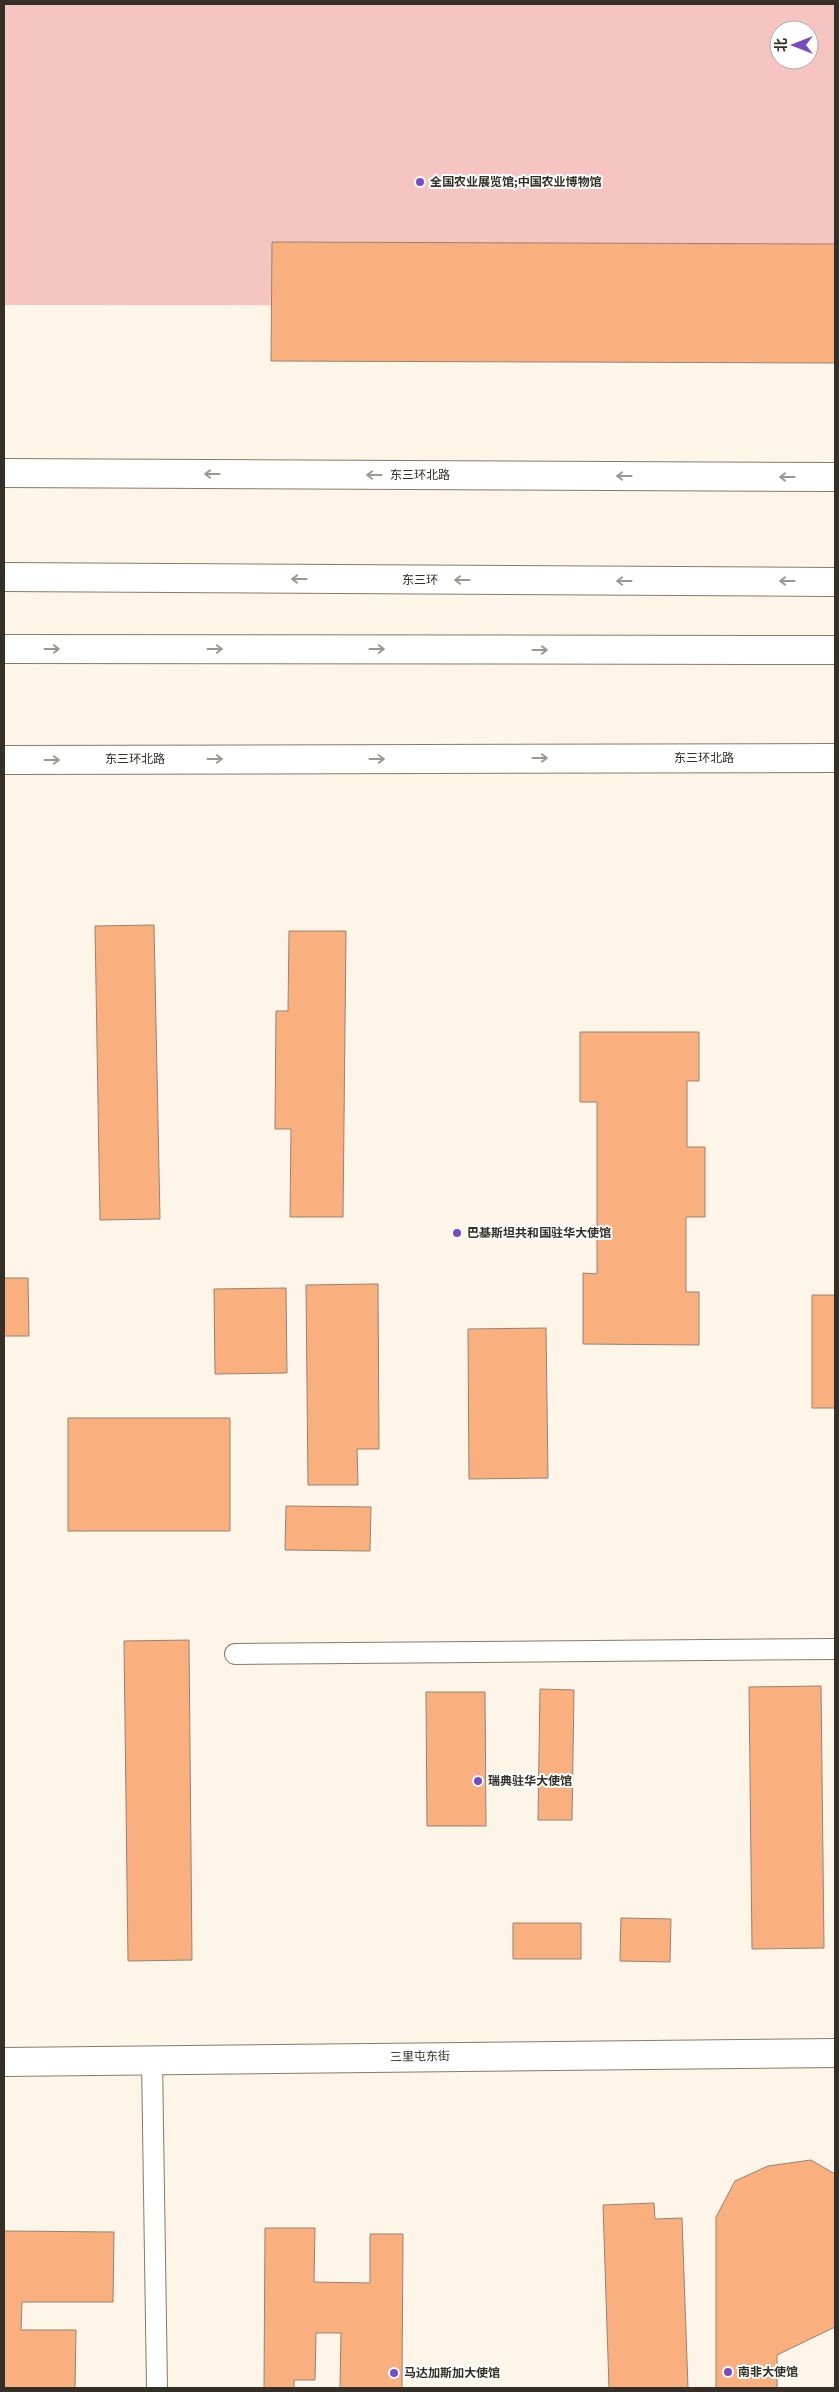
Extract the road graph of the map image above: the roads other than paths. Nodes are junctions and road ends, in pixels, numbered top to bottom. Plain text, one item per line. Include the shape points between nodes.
1 (4, 473) edge
2 (835, 477) edge
3 (4, 578) edge
4 (835, 582) edge
5 (4, 649) edge
6 (835, 650) edge
7 (835, 758) edge
8 (4, 760) edge
9 (835, 1649) edge
10 (235, 1654) dead end
11 (835, 2053) edge
12 (152, 2060) junction
13 (4, 2062) edge
14 (157, 2388) edge

2 -> 1 main road, 东三环北路
4 -> 3 main road, 东三环
5 -> 6 main road
8 -> 7 main road, 东三环北路
9 - 10 lane
11 - 12 main road, 三里屯东街
12 - 13 main road, 三里屯东街
12 - 14 lane

